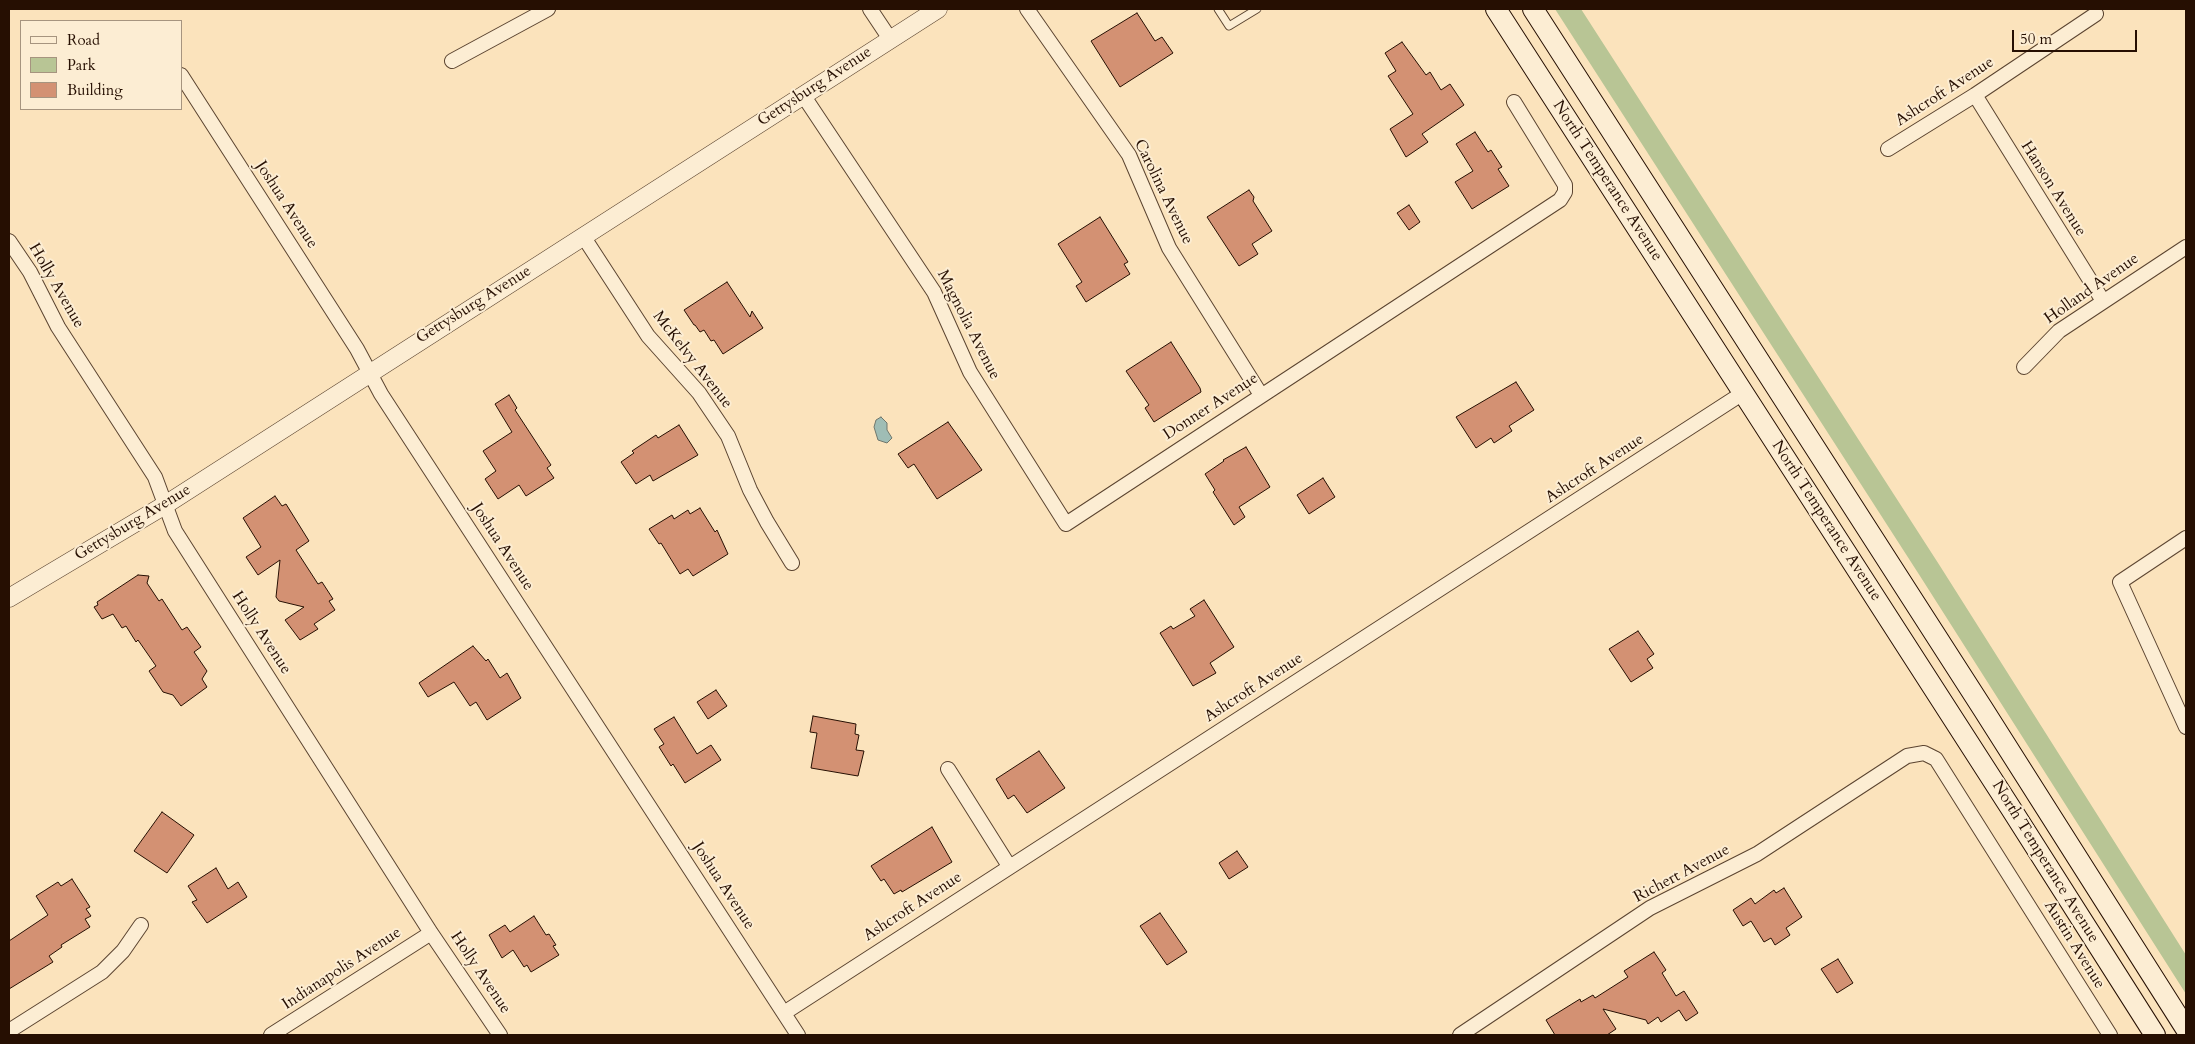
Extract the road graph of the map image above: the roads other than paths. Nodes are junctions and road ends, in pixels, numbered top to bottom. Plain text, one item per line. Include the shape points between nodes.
1 (548, 9) edge
2 (870, 9) edge
3 (938, 9) edge
4 (1027, 9) edge
5 (1218, 9) edge
6 (1257, 9) edge
7 (1496, 9) edge
8 (1533, 9) edge
9 (2096, 14) dead end
10 (890, 40) junction
11 (452, 61) dead end
12 (182, 77) edge
13 (803, 95) junction
14 (1975, 95) junction
15 (1514, 102) dead end
16 (1888, 149) dead end
17 (583, 236) junction
18 (9, 241) edge
19 (2186, 247) edge
20 (2102, 301) junction
21 (2024, 367) dead end
22 (370, 372) junction
23 (1744, 393) junction
24 (1261, 395) junction
25 (165, 504) junction
26 (1066, 524) joint
27 (2186, 538) edge
28 (792, 563) dead end
29 (9, 598) edge
30 (2186, 727) edge
31 (1924, 753) joint
32 (948, 769) dead end
33 (1009, 866) junction
34 (140, 925) dead end
35 (432, 933) junction
36 (784, 1013) junction
37 (2186, 1029) edge
38 (9, 1031) edge
39 (271, 1035) edge
40 (500, 1035) edge
41 (798, 1035) edge
42 (1460, 1035) edge
43 (2110, 1035) edge
44 (2155, 1035) edge

1 - 11 street
2 - 10 street
3 - 10 street, Gettysburg Avenue
4 - 24 street, Carolina Avenue via 1128,155 1169,248
5 - 6 lane via 1229,26
7 - 23 main road, North Temperance Avenue
8 - 37 main road, North Temperance Avenue
9 - 14 street, Ashcroft Avenue
10 - 13 street, Gettysburg Avenue
12 - 22 street, Joshua Avenue
13 - 17 street, Gettysburg Avenue
13 - 26 street, Magnolia Avenue via 934,292 970,372
14 - 16 street, Ashcroft Avenue
14 - 20 street, Hanson Avenue
15 - 24 street, Donner Avenue via 1565,184 1560,200
17 - 22 street, Gettysburg Avenue
17 - 28 street, McKelvy Avenue via 648,336 699,392 728,436 750,490
18 - 25 street, Holly Avenue via 30,272 58,327 155,477
19 - 20 street, Holland Avenue
20 - 21 street, Holland Avenue via 2059,332
22 - 25 street, Gettysburg Avenue
22 - 36 street, Joshua Avenue
23 - 33 street, Ashcroft Avenue
23 - 44 main road, North Temperance Avenue
24 - 26 street, Donner Avenue
25 - 29 street, Gettysburg Avenue
25 - 35 street, Holly Avenue via 175,530
27 - 30 street via 2120,582
31 - 42 street, Richert Avenue via 1907,756 1757,854 1650,908
31 - 43 street, Austin Avenue via 1936,759
32 - 33 street
33 - 36 street, Ashcroft Avenue
34 - 38 street via 123,951 102,972
35 - 39 street, Indianapolis Avenue
35 - 40 street, Holly Avenue
36 - 41 street, Joshua Avenue

